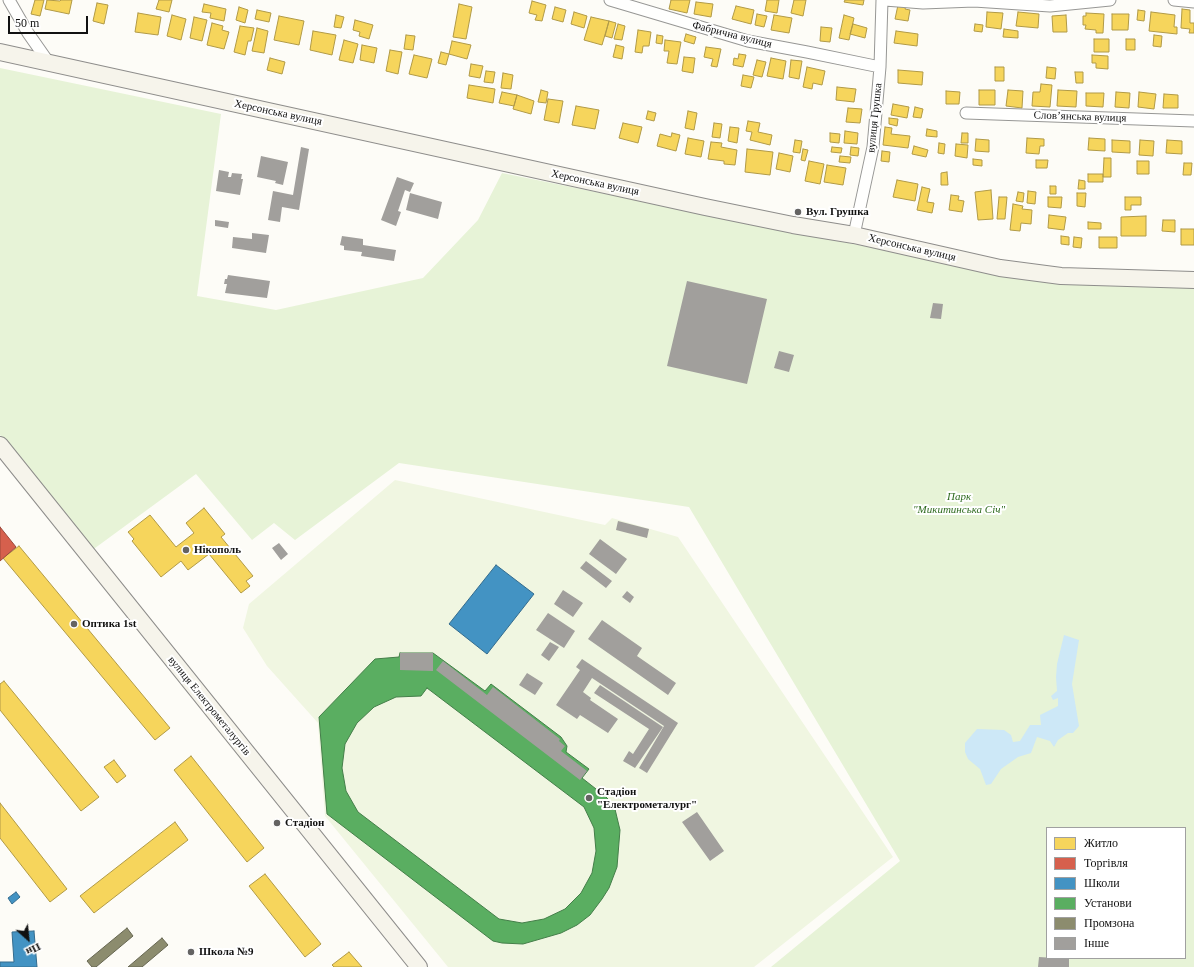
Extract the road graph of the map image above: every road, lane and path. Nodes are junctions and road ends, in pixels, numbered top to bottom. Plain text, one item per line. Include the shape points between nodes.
1 (9, 0) edge
2 (610, 0) edge
3 (884, 0) edge
4 (1110, 0) edge
5 (1174, 0) edge
6 (1194, 2) edge
7 (0, 52) edge
8 (49, 63) junction
9 (880, 67) junction
10 (966, 113) dead end
11 (1194, 121) edge
12 (854, 235) junction
13 (1194, 280) edge
14 (2, 452) edge
15 (418, 967) edge

1 - 8 street
2 - 9 street, Фабрична вулиця via 748,41
3 - 4 street via 923,3 974,1 1050,6
3 - 9 street, вулиця Грушка
5 - 6 street
7 - 8 main road, Херсонська вулиця
8 - 12 main road, Херсонська вулиця via 705,207
9 - 12 street, вулиця Грушка via 873,147
10 - 11 street, Словʼянська вулиця
12 - 13 main road, Херсонська вулиця via 1000,268 1061,276
14 - 15 main road, вулиця Електрометалургів

